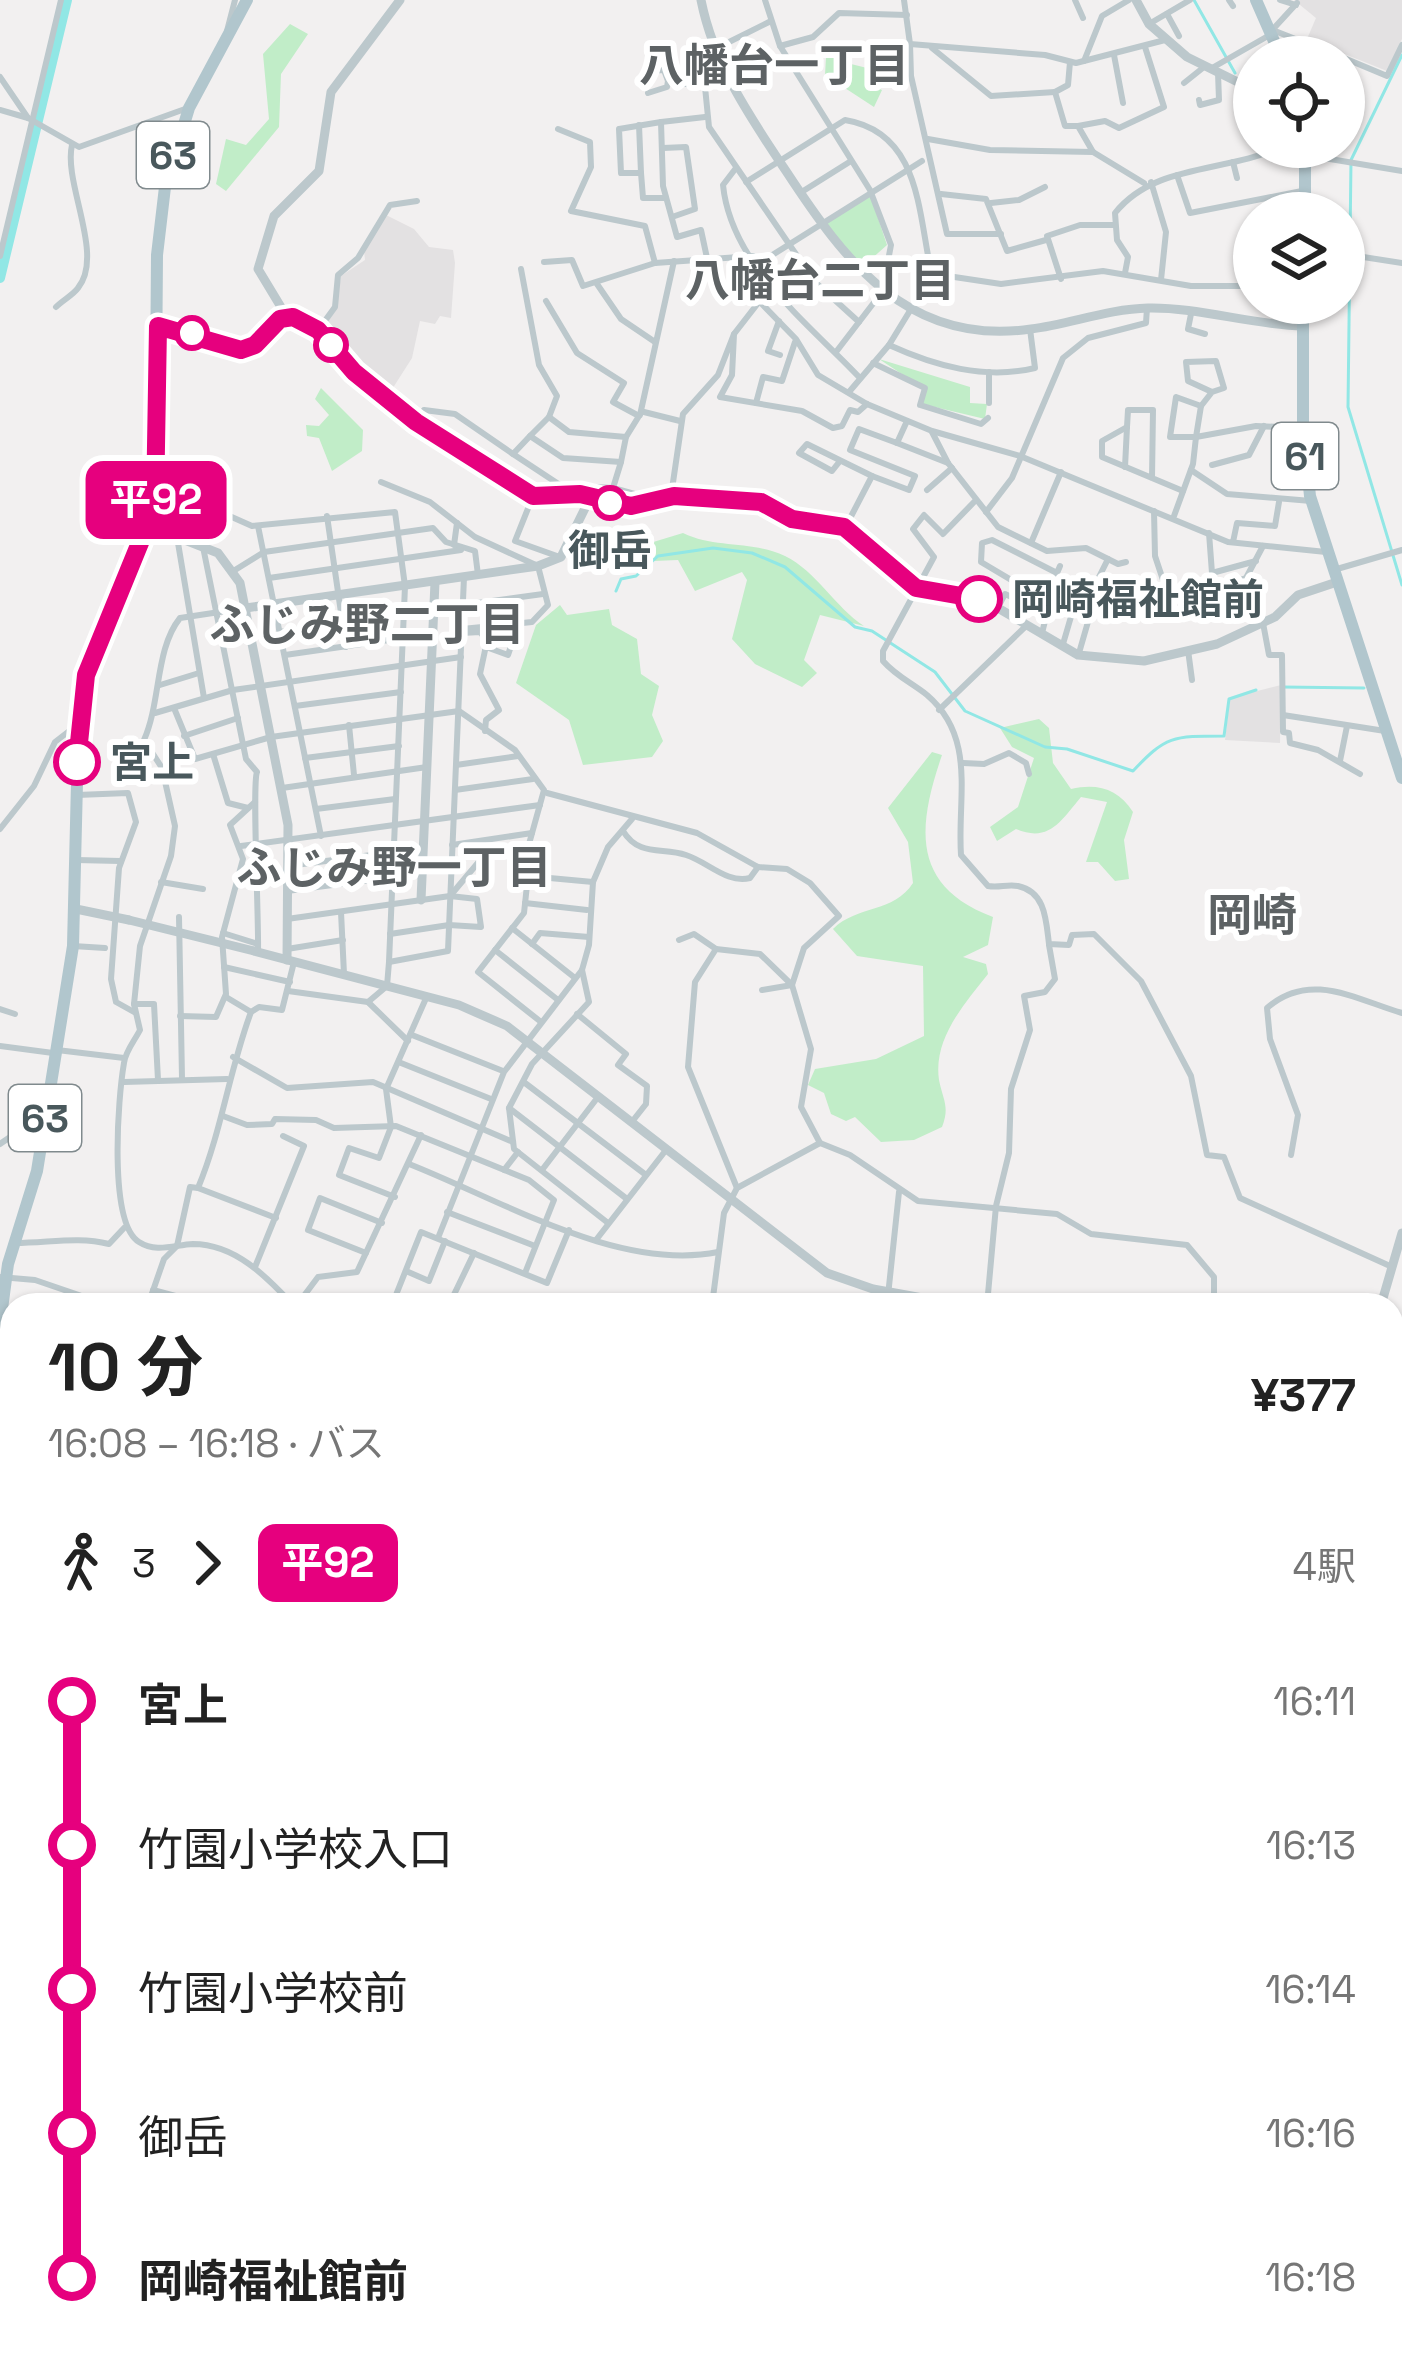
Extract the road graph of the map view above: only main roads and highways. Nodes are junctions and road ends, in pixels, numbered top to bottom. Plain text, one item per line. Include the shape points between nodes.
1 (247, 0) edge
2 (1256, 0) edge
3 (1274, 36) edge
4 (1303, 324) edge
5 (1402, 778) edge
6 (3, 1277) edge

1 - 6 main road, 63 via 189,109 162,205 156,529 86,675 77,725 73,946 42,1141
2 - 3 main road
4 - 5 main road, 61 via 1311,501

